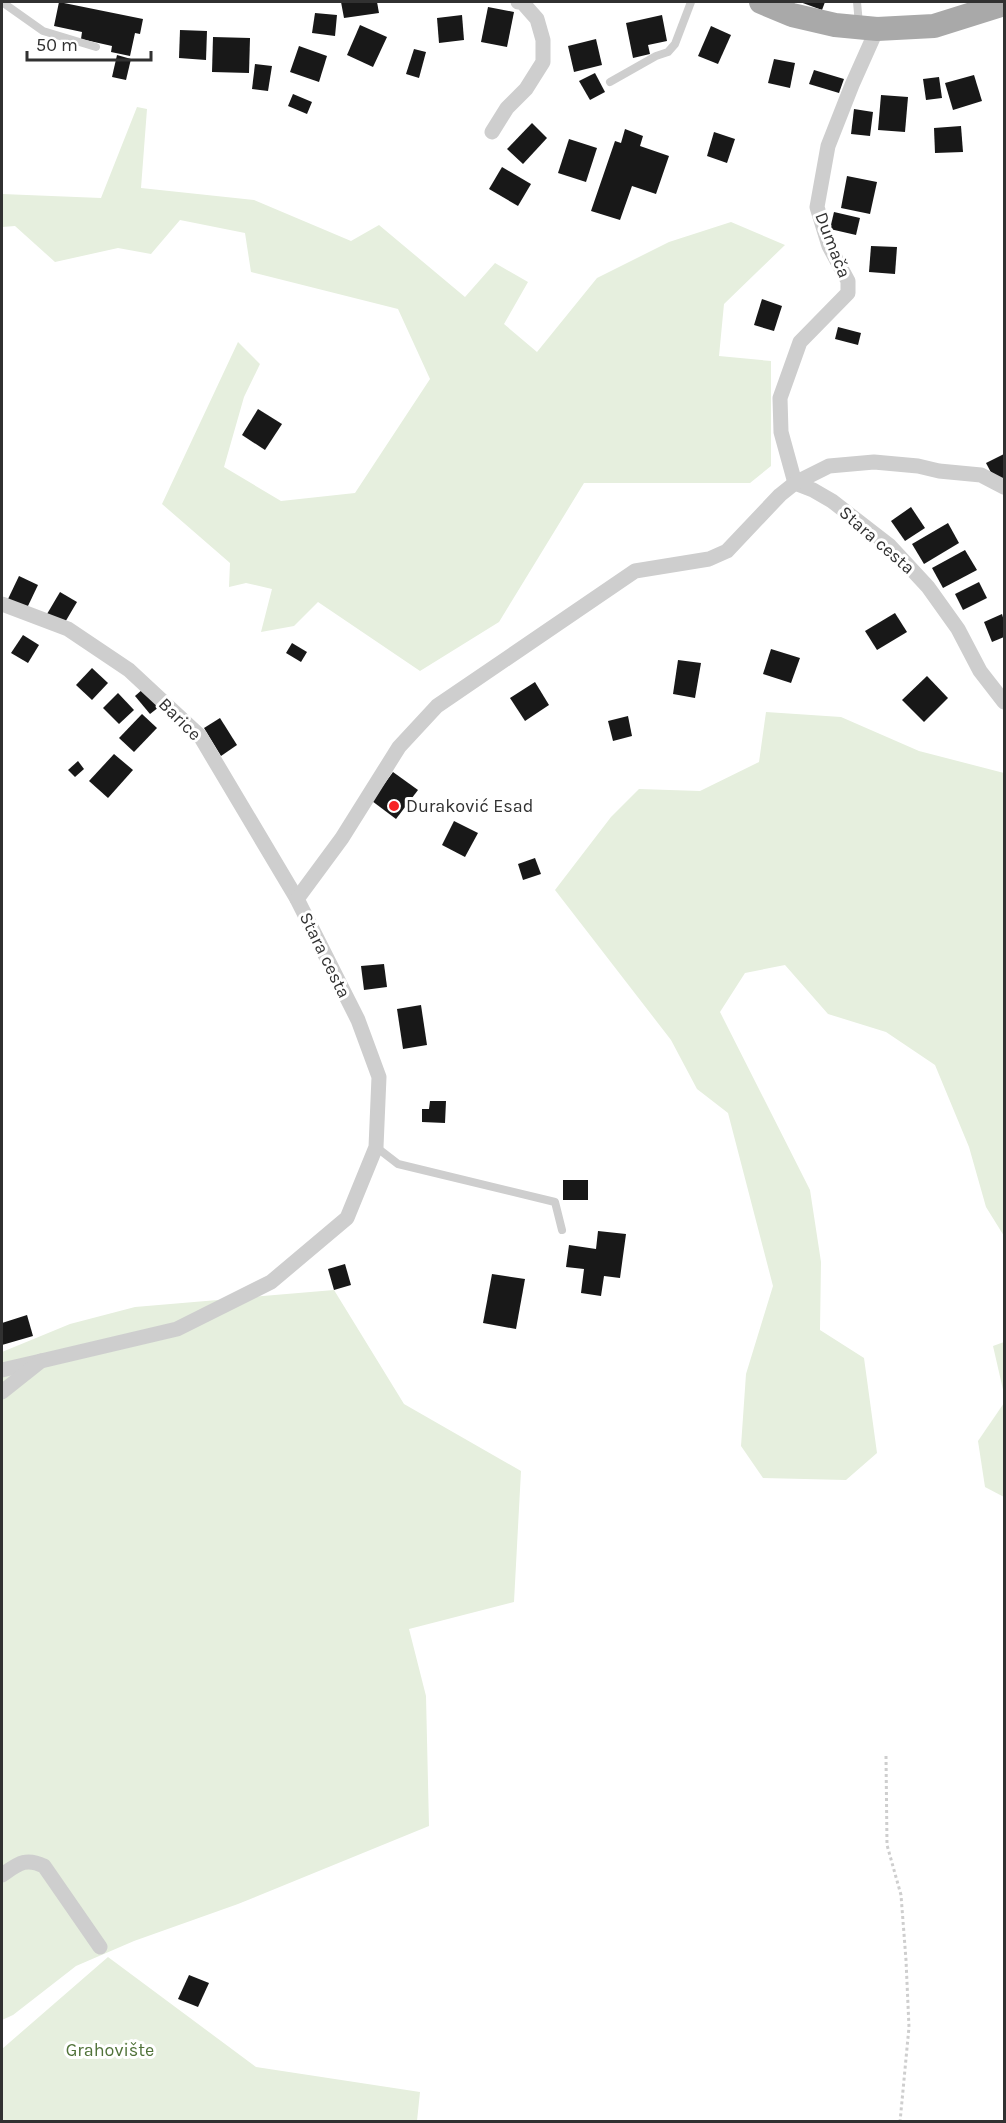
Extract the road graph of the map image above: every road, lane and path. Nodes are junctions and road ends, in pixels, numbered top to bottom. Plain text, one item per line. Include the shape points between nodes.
1 (2, 2) edge
2 (518, 2) edge
3 (691, 2) edge
4 (761, 2) edge
5 (857, 2) edge
6 (1004, 4) edge
7 (868, 28) junction
8 (96, 47) dead end
9 (610, 82) dead end
10 (492, 132) dead end
11 (795, 483) junction
12 (1005, 487) edge
13 (2, 604) edge
14 (1005, 702) edge
15 (297, 899) junction
16 (376, 1147) junction
17 (562, 1230) dead end
18 (41, 1361) junction
19 (2, 1370) edge
20 (2, 1392) edge
21 (886, 1756) dead end
22 (2, 1875) edge
23 (100, 1947) dead end
24 (900, 2121) edge

1 - 8 lane via 43,31
2 - 10 street via 537,19 543,40 543,62
3 - 9 lane via 675,44 668,52
4 - 7 main road via 792,15
5 - 7 lane
6 - 7 main road via 934,26
7 - 11 street, Dumača via 852,85 828,146 817,207 849,293 800,342 780,398 781,432
11 - 12 street, Stara cesta via 829,466 874,462 981,475
11 - 14 street, Stara cesta via 832,501 897,554 928,587 958,629 980,671
11 - 15 street, Stara cesta via 727,550 709,559 636,571 437,706 399,747 342,838
13 - 15 street, Barice via 68,629 129,670 200,736
15 - 16 street, Stara cesta via 358,1020 379,1077
16 - 17 lane via 398,1164 555,1202
16 - 18 street, Stara cesta via 347,1218 271,1282 177,1329
18 - 19 street, Stara cesta
18 - 20 street, Stara cesta
21 - 24 path via 887,1845 901,1894 907,1971 909,2027
22 - 23 street via 18,1864 32,1861 44,1866

